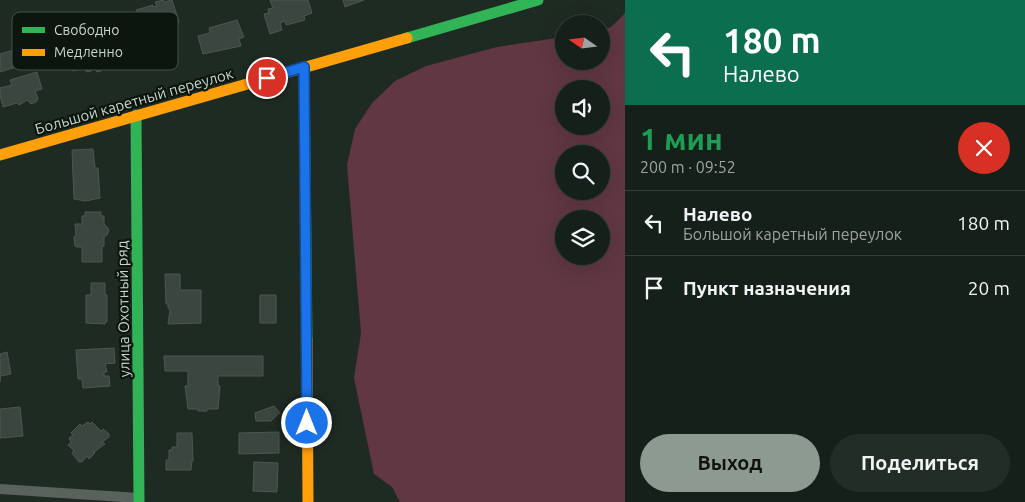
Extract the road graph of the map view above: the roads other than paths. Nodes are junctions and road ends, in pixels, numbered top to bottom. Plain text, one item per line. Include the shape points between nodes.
1 (538, 0) edge
2 (304, 67) junction
3 (136, 115) junction
4 (0, 155) edge
5 (0, 489) edge
6 (139, 500) edge
7 (308, 502) edge

1 - 2 street, Большой каретный переулок
2 - 3 street, Большой каретный переулок
2 - 7 street
3 - 4 street, Большой каретный переулок
3 - 6 street, улица Охотный ряд
5 - 6 street

